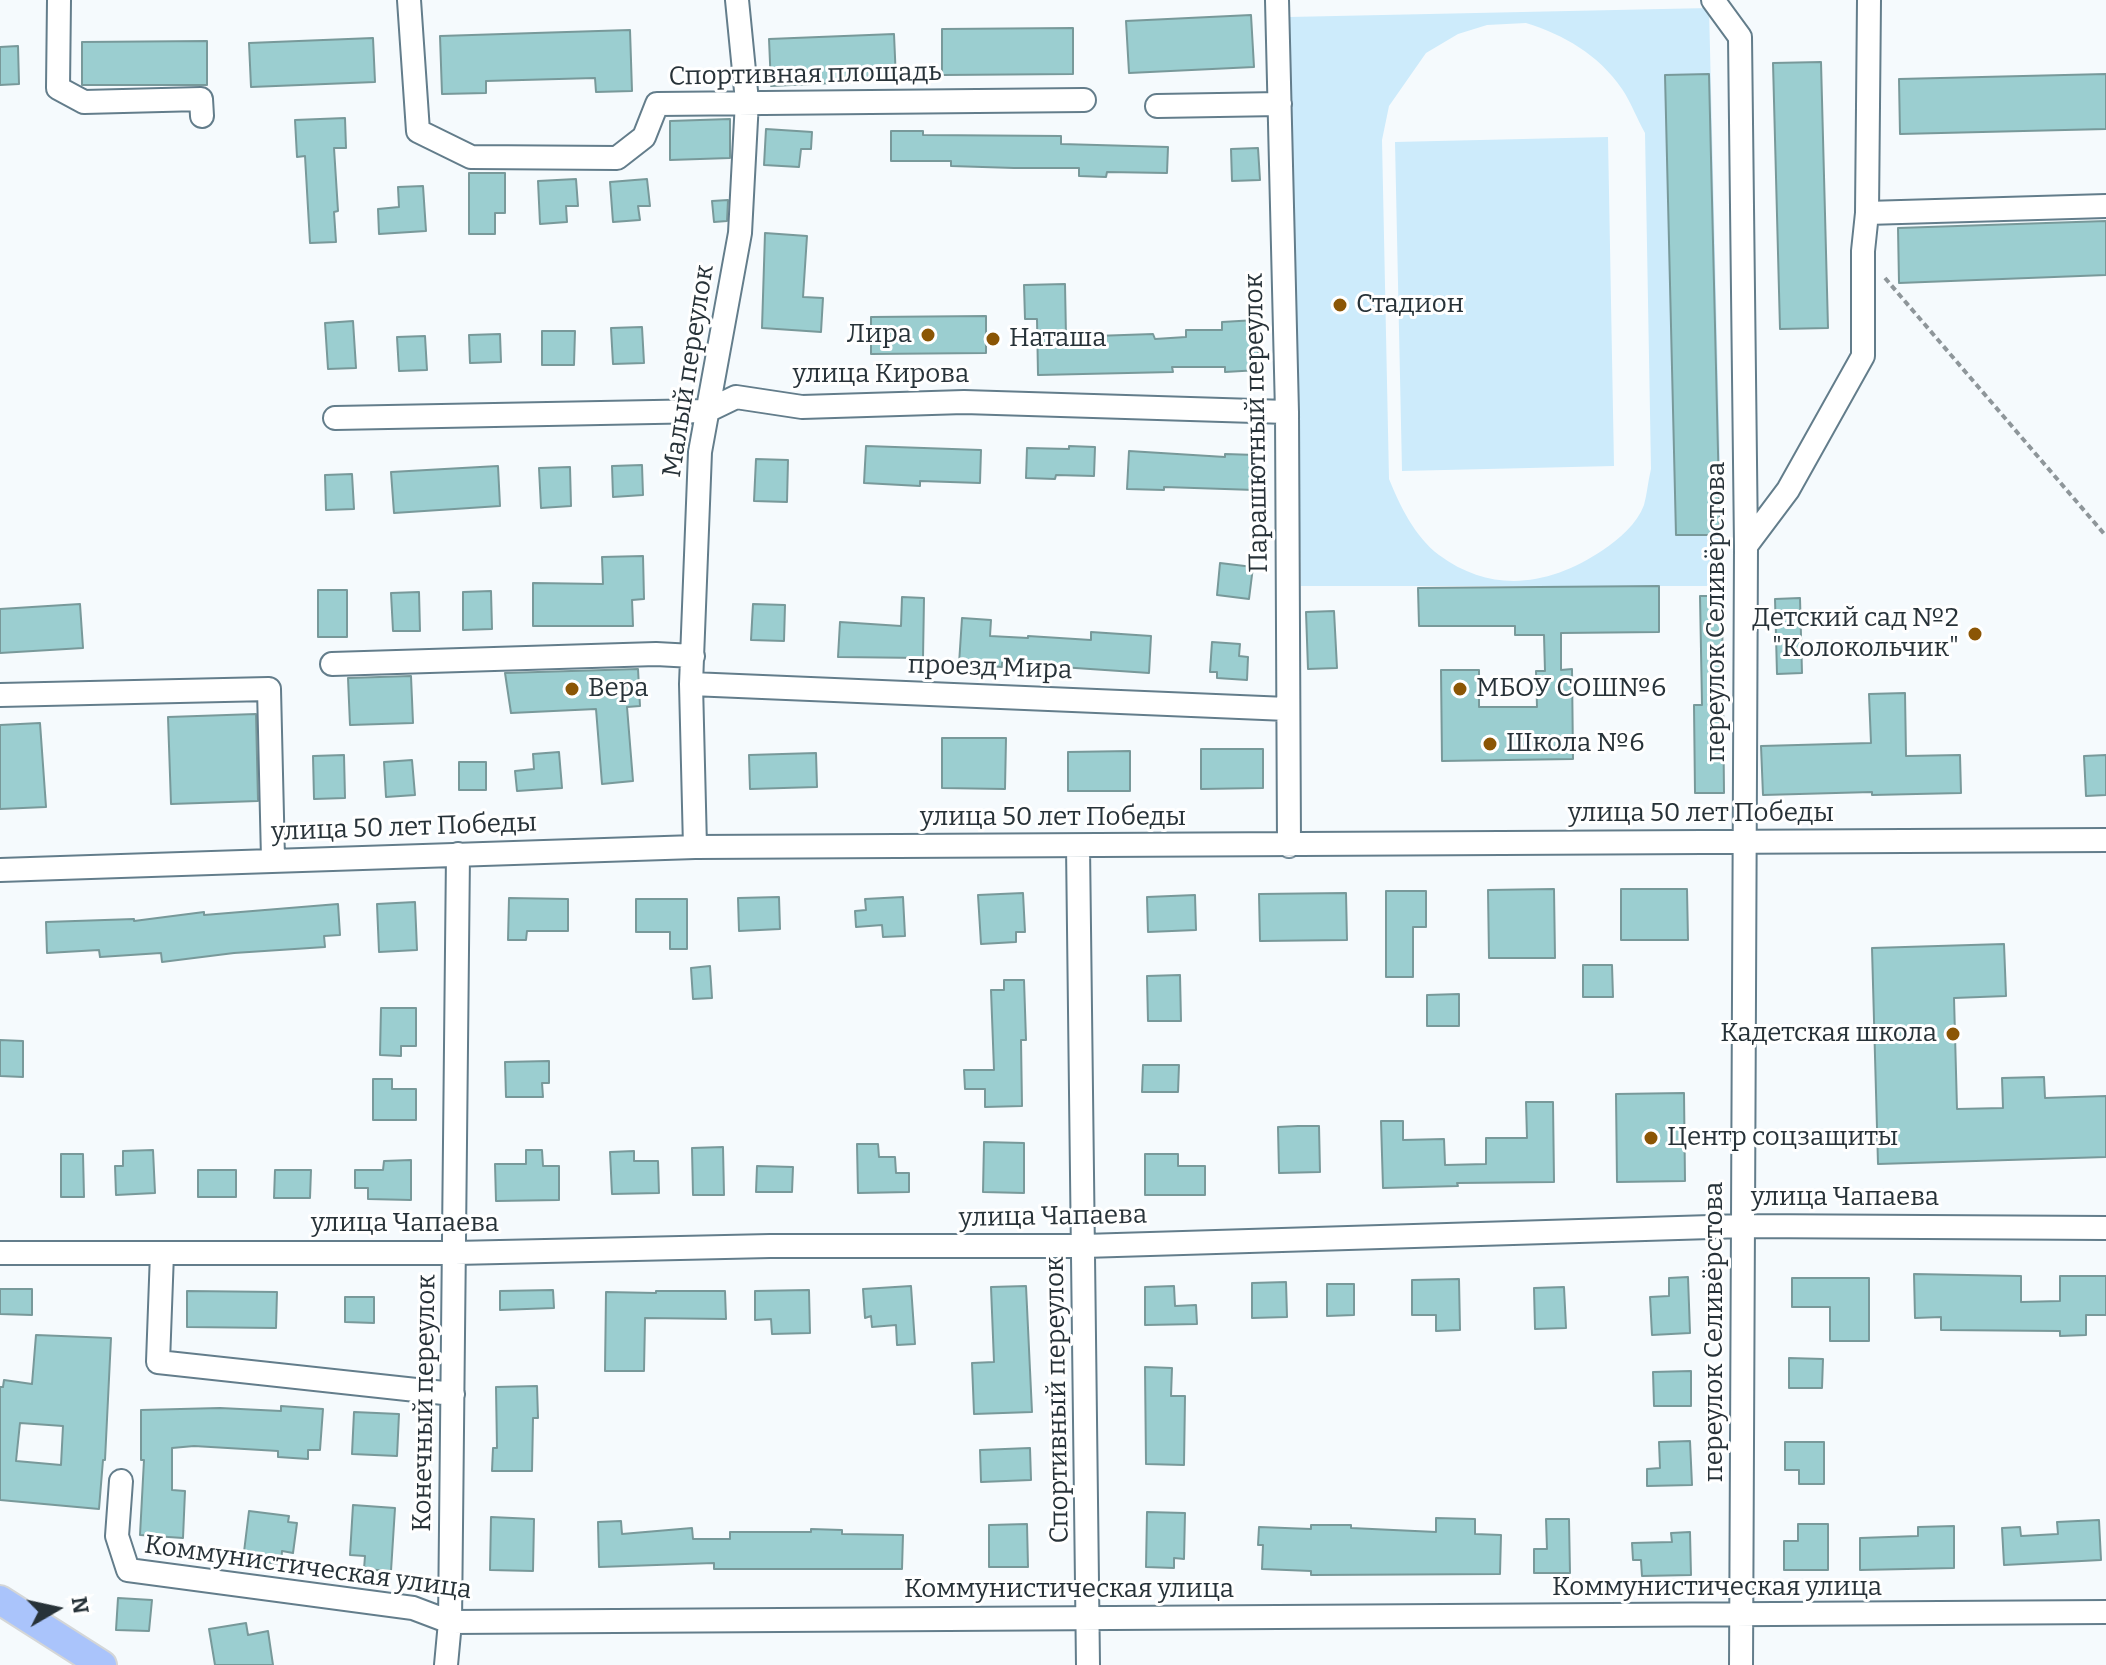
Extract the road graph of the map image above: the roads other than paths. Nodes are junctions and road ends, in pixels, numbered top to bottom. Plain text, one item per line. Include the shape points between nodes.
1 (59, 0) edge
2 (409, 0) edge
3 (737, 0) edge
4 (1277, 0) edge
5 (1713, 0) edge
6 (1869, 0) edge
7 (1084, 100) dead end
8 (747, 101) junction
9 (1280, 104) junction
10 (1157, 106) dead end
11 (202, 116) dead end
12 (2106, 206) edge
13 (1867, 213) junction
14 (707, 411) junction
15 (1287, 412) junction
16 (335, 418) dead end
17 (1746, 546) junction
18 (693, 656) junction
19 (332, 664) dead end
20 (691, 684) junction
21 (0, 695) edge
22 (1287, 709) junction
23 (2106, 840) edge
24 (1746, 841) junction
25 (1078, 846) junction
26 (1289, 846) junction
27 (695, 847) junction
28 (458, 854) junction
29 (273, 859) junction
30 (0, 870) edge
31 (1744, 1226) junction
32 (2106, 1228) edge
33 (1084, 1246) junction
34 (0, 1253) edge
35 (162, 1253) junction
36 (455, 1253) junction
37 (453, 1394) junction
38 (121, 1481) dead end
39 (0, 1600) edge
40 (2106, 1612) edge
41 (1741, 1616) junction
42 (1089, 1617) junction
43 (450, 1622) junction
44 (102, 1665) edge
45 (446, 1665) edge
46 (1088, 1665) edge
47 (1741, 1665) edge

1 - 11 street via 58,88 84,102 201,99
2 - 8 street, Спортивная площадь via 418,131 471,157 617,158 644,137 657,104
3 - 8 street, Малый переулок
4 - 9 street, Парашютный переулок
5 - 17 street, переулок Селивёрстова via 1740,37
6 - 13 street
7 - 8 street, Спортивная площадь
8 - 14 street, Малый переулок via 740,233
9 - 10 street
9 - 15 street, Парашютный переулок
12 - 13 street
13 - 17 street via 1863,356 1788,490
14 - 15 street, улица Кирова via 736,397 802,407 964,402
14 - 16 street, улица Кирова
14 - 18 street, Малый переулок via 700,452
15 - 22 street, Парашютный переулок
17 - 24 street, переулок Селивёрстова
18 - 19 street
18 - 20 street, Малый переулок
20 - 22 street, проезд Мира
20 - 27 street, Малый переулок
21 - 29 street via 269,689
22 - 26 street, Парашютный переулок
23 - 24 street, улица 50 лет Победы
24 - 26 street, улица 50 лет Победы
24 - 31 street, переулок Селивёрстова
25 - 26 street, улица 50 лет Победы
25 - 27 street, улица 50 лет Победы
25 - 33 street, Спортивный переулок
27 - 28 street, улица 50 лет Победы
28 - 29 street, улица 50 лет Победы
28 - 36 street, Конечный переулок
29 - 30 street, улица 50 лет Победы
31 - 32 street, улица Чапаева
31 - 33 street, улица Чапаева
31 - 41 street, переулок Селивёрстова
33 - 36 street, улица Чапаева
33 - 42 street, Спортивный переулок
34 - 35 street, улица Чапаева
35 - 36 street, улица Чапаева
35 - 37 street via 158,1362
36 - 37 street, Конечный переулок
37 - 43 street, Конечный переулок
38 - 43 street, Коммунистическая улица via 117,1536 128,1570 413,1608
39 - 44 main road
40 - 41 street, Коммунистическая улица
41 - 42 street, Коммунистическая улица
41 - 47 street, переулок Селивёрстова
42 - 43 street, Коммунистическая улица
42 - 46 street, Спортивный переулок
43 - 45 street, Конечный переулок

